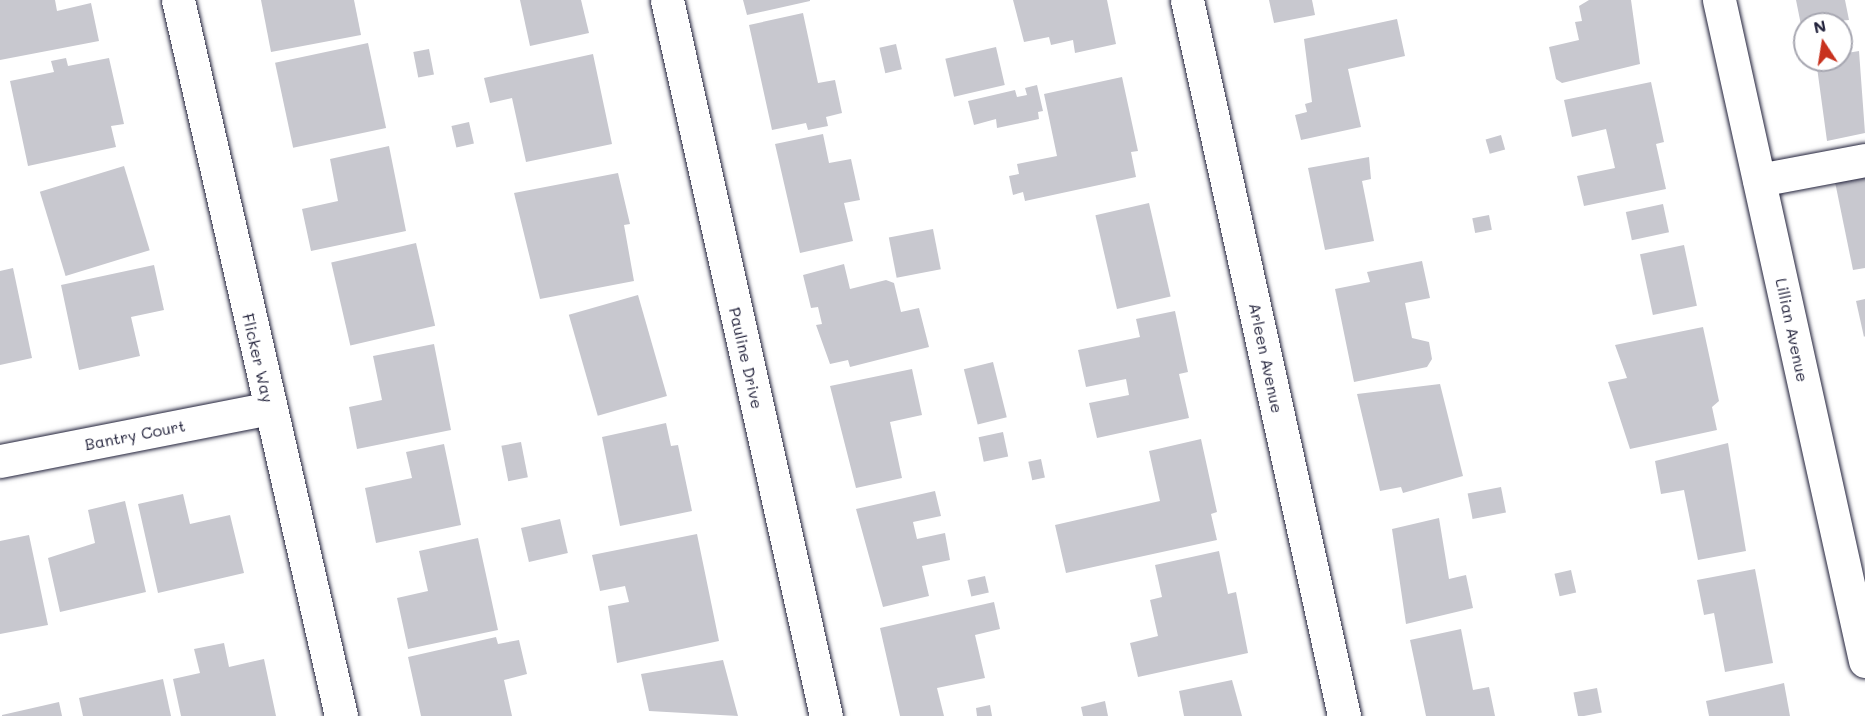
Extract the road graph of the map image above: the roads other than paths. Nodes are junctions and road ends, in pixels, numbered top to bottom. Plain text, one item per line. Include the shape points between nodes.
1 (178, 0) edge
2 (667, 0) edge
3 (1187, 0) edge
4 (1719, 0) edge
5 (1865, 160) edge
6 (1759, 180) junction
7 (269, 408) junction
8 (0, 461) edge
9 (1865, 661) edge
10 (341, 716) edge
11 (826, 716) edge
12 (1344, 716) edge

1 - 7 street, Flicker Way
2 - 11 street, Pauline Drive
3 - 12 street, Arleen Avenue
4 - 6 street, Lillian Avenue
5 - 6 street
6 - 9 street, Lillian Avenue
7 - 8 street, Bantry Court
7 - 10 street, Flicker Way

